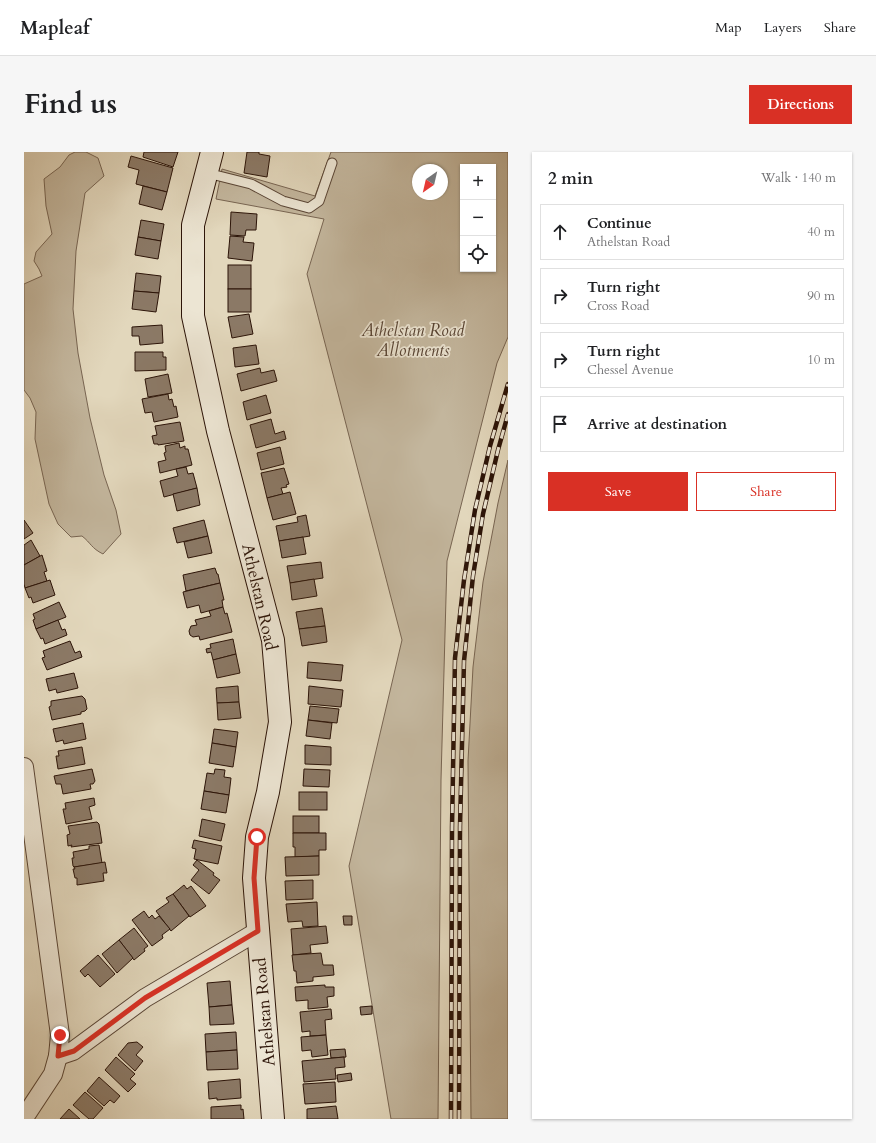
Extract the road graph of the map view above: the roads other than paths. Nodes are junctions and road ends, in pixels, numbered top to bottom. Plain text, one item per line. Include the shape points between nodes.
1 (212, 152) edge
2 (332, 163) dead end
3 (207, 173) junction
4 (24, 767) edge
5 (258, 931) junction
6 (58, 1056) junction
7 (24, 1118) edge
8 (273, 1119) edge

1 - 3 street, Athelstan Road
2 - 3 lane via 319,201 309,208 283,201 251,184
3 - 5 street, Athelstan Road via 193,225 193,316 218,430 274,640 280,722 257,837 254,878
4 - 6 street via 60,1035
5 - 6 street via 145,998 74,1051
5 - 8 street, Athelstan Road
6 - 7 street via 53,1074

